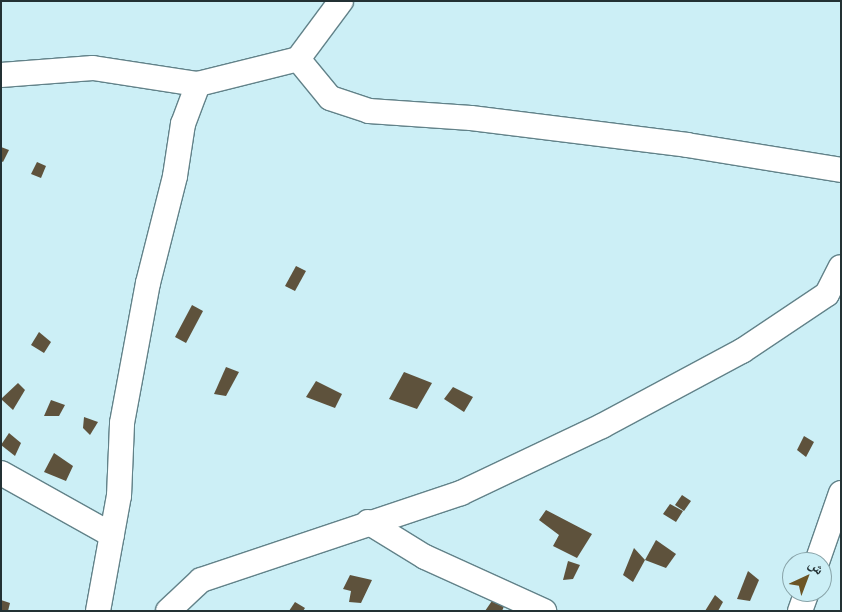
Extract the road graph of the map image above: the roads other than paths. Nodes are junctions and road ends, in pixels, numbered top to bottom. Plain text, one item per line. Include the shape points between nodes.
1 (341, 1) edge
2 (298, 59) junction
3 (1, 75) edge
4 (198, 84) junction
5 (841, 170) edge
6 (841, 267) edge
7 (1, 473) edge
8 (841, 493) edge
9 (368, 522) junction
10 (112, 535) junction
11 (820, 552) edge
12 (98, 611) edge
13 (168, 611) edge
14 (544, 611) edge

1 - 2 street
2 - 4 street
2 - 5 street via 330,98 369,111 471,118 678,143
3 - 4 street via 93,68
4 - 10 street via 183,124 175,176 148,283 122,423
6 - 9 street via 827,294 742,351 461,493
7 - 10 street
8 - 11 street
9 - 13 street via 201,580
9 - 14 street via 425,557
10 - 12 street

